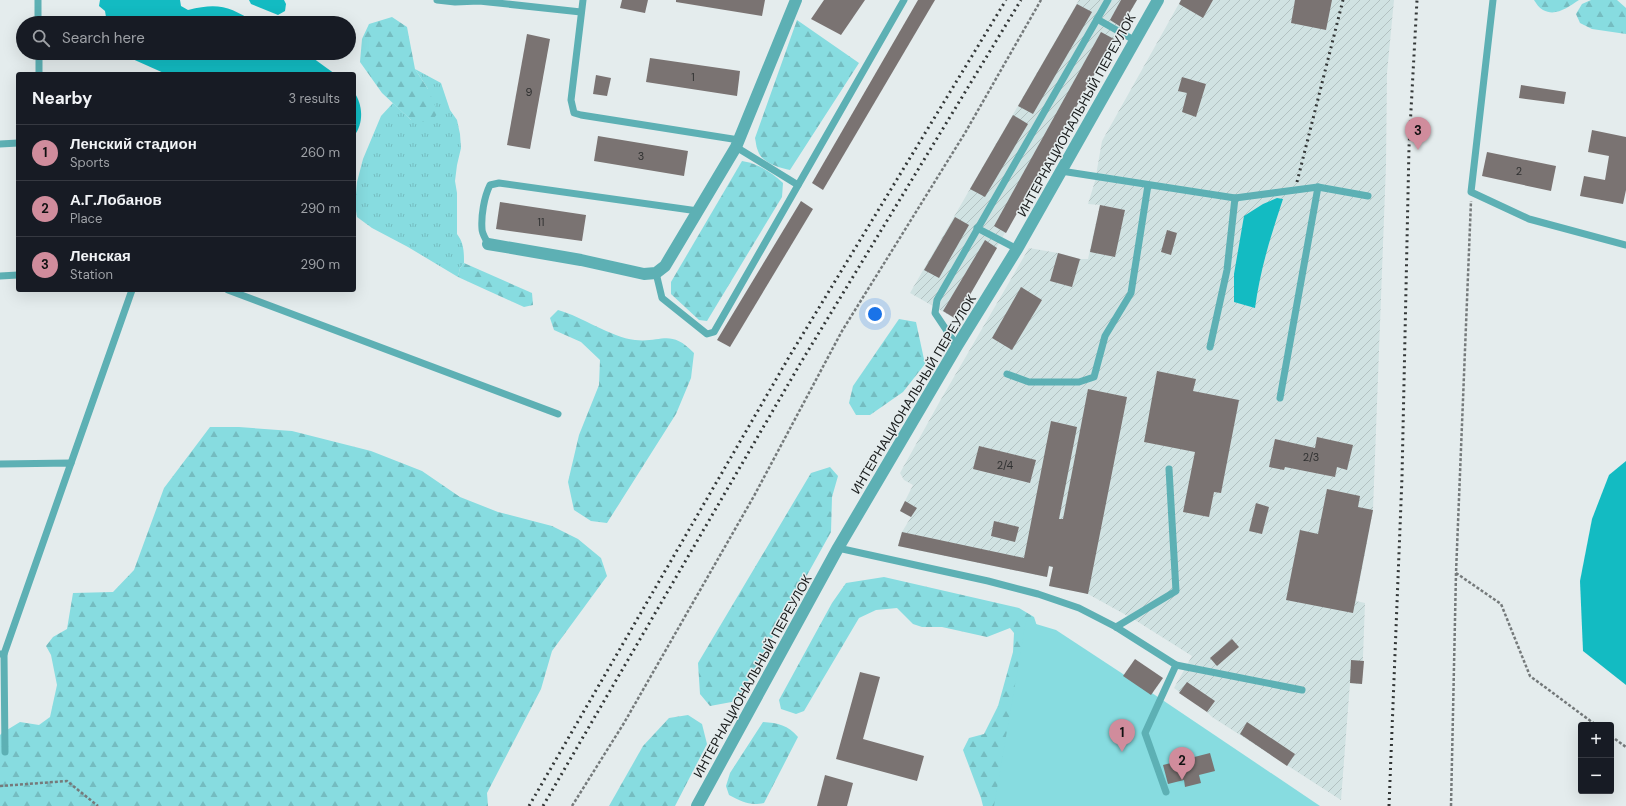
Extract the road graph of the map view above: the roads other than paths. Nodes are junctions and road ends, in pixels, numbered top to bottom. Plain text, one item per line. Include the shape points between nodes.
1 (38, 0) edge
2 (438, 0) edge
3 (583, 0) edge
4 (796, 0) edge
5 (904, 0) edge
6 (1108, 0) edge
7 (1158, 0) edge
8 (1493, 0) edge
9 (581, 12) junction
10 (38, 16) edge
11 (1097, 19) junction
12 (1134, 40) junction
13 (39, 60) edge
14 (39, 72) edge
15 (16, 143) edge
16 (737, 143) junction
17 (0, 144) edge
18 (1061, 171) junction
19 (798, 185) junction
20 (1148, 185) junction
21 (1318, 187) junction
22 (1368, 196) dead end
23 (1235, 198) junction
24 (698, 211) junction
25 (977, 228) junction
26 (488, 244) joint
27 (1626, 245) edge
28 (1017, 249) junction
29 (656, 273) junction
30 (16, 275) edge
31 (0, 276) edge
32 (131, 292) edge
33 (233, 292) edge
34 (957, 346) junction
35 (1210, 346) dead end
36 (1007, 374) dead end
37 (1280, 398) dead end
38 (558, 414) dead end
39 (71, 463) junction
40 (0, 464) edge
41 (1169, 469) dead end
42 (838, 548) junction
43 (1116, 627) junction
44 (2, 654) edge
45 (1176, 665) junction
46 (1302, 690) dead end
47 (6, 752) dead end
48 (1166, 792) dead end
49 (697, 806) edge

1 - 10 lane
2 - 9 lane via 479,1
3 - 9 lane
4 - 16 street
5 - 19 lane
6 - 11 lane
7 - 12 street, ИНТЕРНАЦИОНАЛЬНЫЙ ПЕРЕУЛОК
8 - 27 lane via 1471,192 1529,219
9 - 16 lane via 571,100 574,113
11 - 12 lane
11 - 25 lane
12 - 18 street, ИНТЕРНАЦИОНАЛЬНЫЙ ПЕРЕУЛОК
13 - 14 lane
15 - 17 lane
16 - 19 lane
16 - 24 street
18 - 20 lane
18 - 28 street, ИНТЕРНАЦИОНАЛЬНЫЙ ПЕРЕУЛОК
19 - 29 lane via 714,332 707,334 662,298
20 - 23 lane
20 - 36 lane via 1131,293 1105,336 1094,377 1079,382 1029,382
21 - 22 lane
21 - 23 lane
21 - 37 lane
23 - 35 lane via 1227,270
24 - 26 lane via 499,183 490,185 486,198 482,230
24 - 29 street via 665,266
25 - 28 lane
25 - 34 lane via 936,300 935,313
26 - 29 street via 644,274
28 - 34 street, ИНТЕРНАЦИОНАЛЬНЫЙ ПЕРЕУЛОК
30 - 31 lane
32 - 39 lane
33 - 38 lane
34 - 42 street, ИНТЕРНАЦИОНАЛЬНЫЙ ПЕРЕУЛОК
39 - 40 lane
39 - 44 lane
41 - 43 lane via 1176,591
42 - 43 lane via 1038,594 1079,608
42 - 49 street, ИНТЕРНАЦИОНАЛЬНЫЙ ПЕРЕУЛОК
43 - 45 lane
44 - 47 lane
45 - 46 lane
45 - 48 lane via 1146,733

